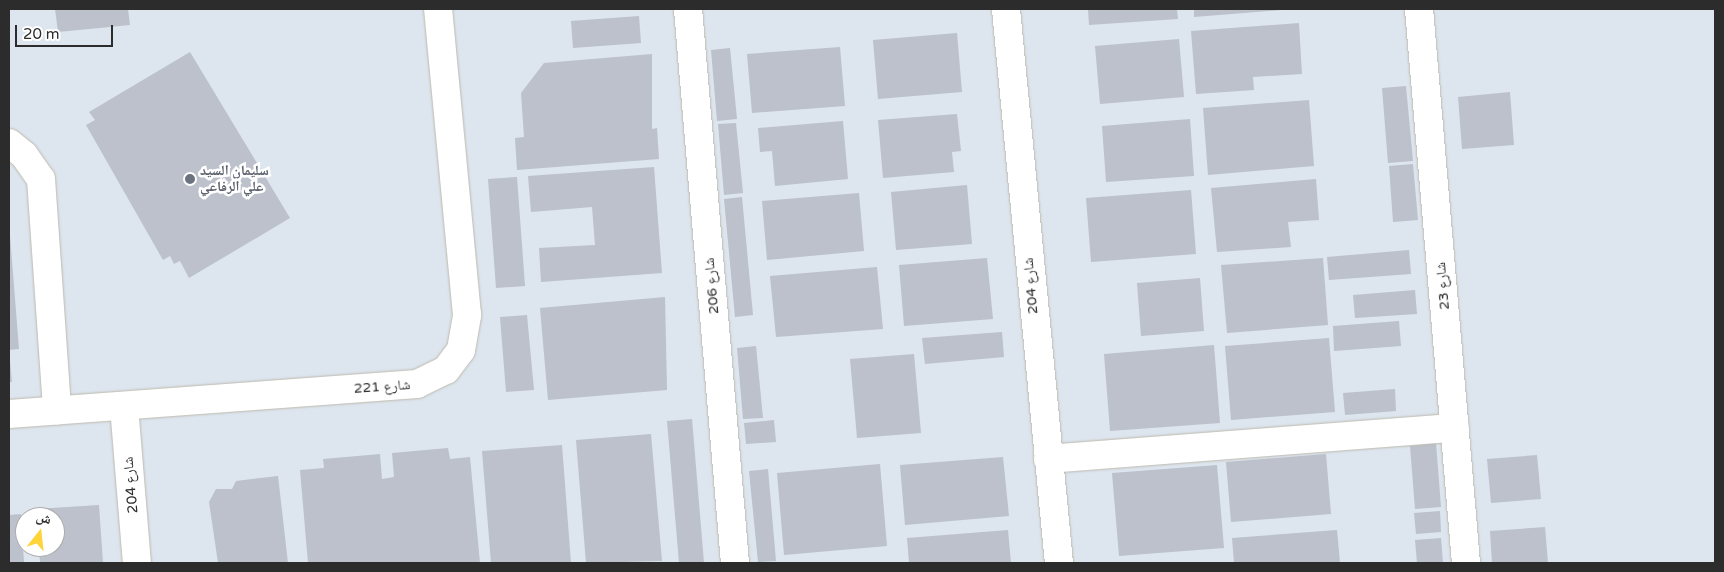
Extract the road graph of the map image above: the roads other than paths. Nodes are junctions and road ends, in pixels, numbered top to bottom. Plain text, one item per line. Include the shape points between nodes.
1 (438, 9) edge
2 (688, 9) edge
3 (1006, 9) edge
4 (1419, 9) edge
5 (9, 143) edge
6 (124, 406) junction
7 (57, 410) junction
8 (9, 414) edge
9 (1455, 428) junction
10 (1048, 459) junction
11 (137, 563) edge
12 (736, 563) edge
13 (1059, 563) edge
14 (1466, 563) edge

1 - 6 street, شارع 221 via 467,315 461,350 446,370 417,384
2 - 12 street, شارع 206
3 - 10 street, شارع 204
4 - 9 street, شارع 23
5 - 7 street via 24,155 41,179
6 - 7 street, شارع 221
6 - 11 street, شارع 204
7 - 8 street, شارع 221
9 - 10 street
9 - 14 street, شارع 23
10 - 13 street, شارع 204

